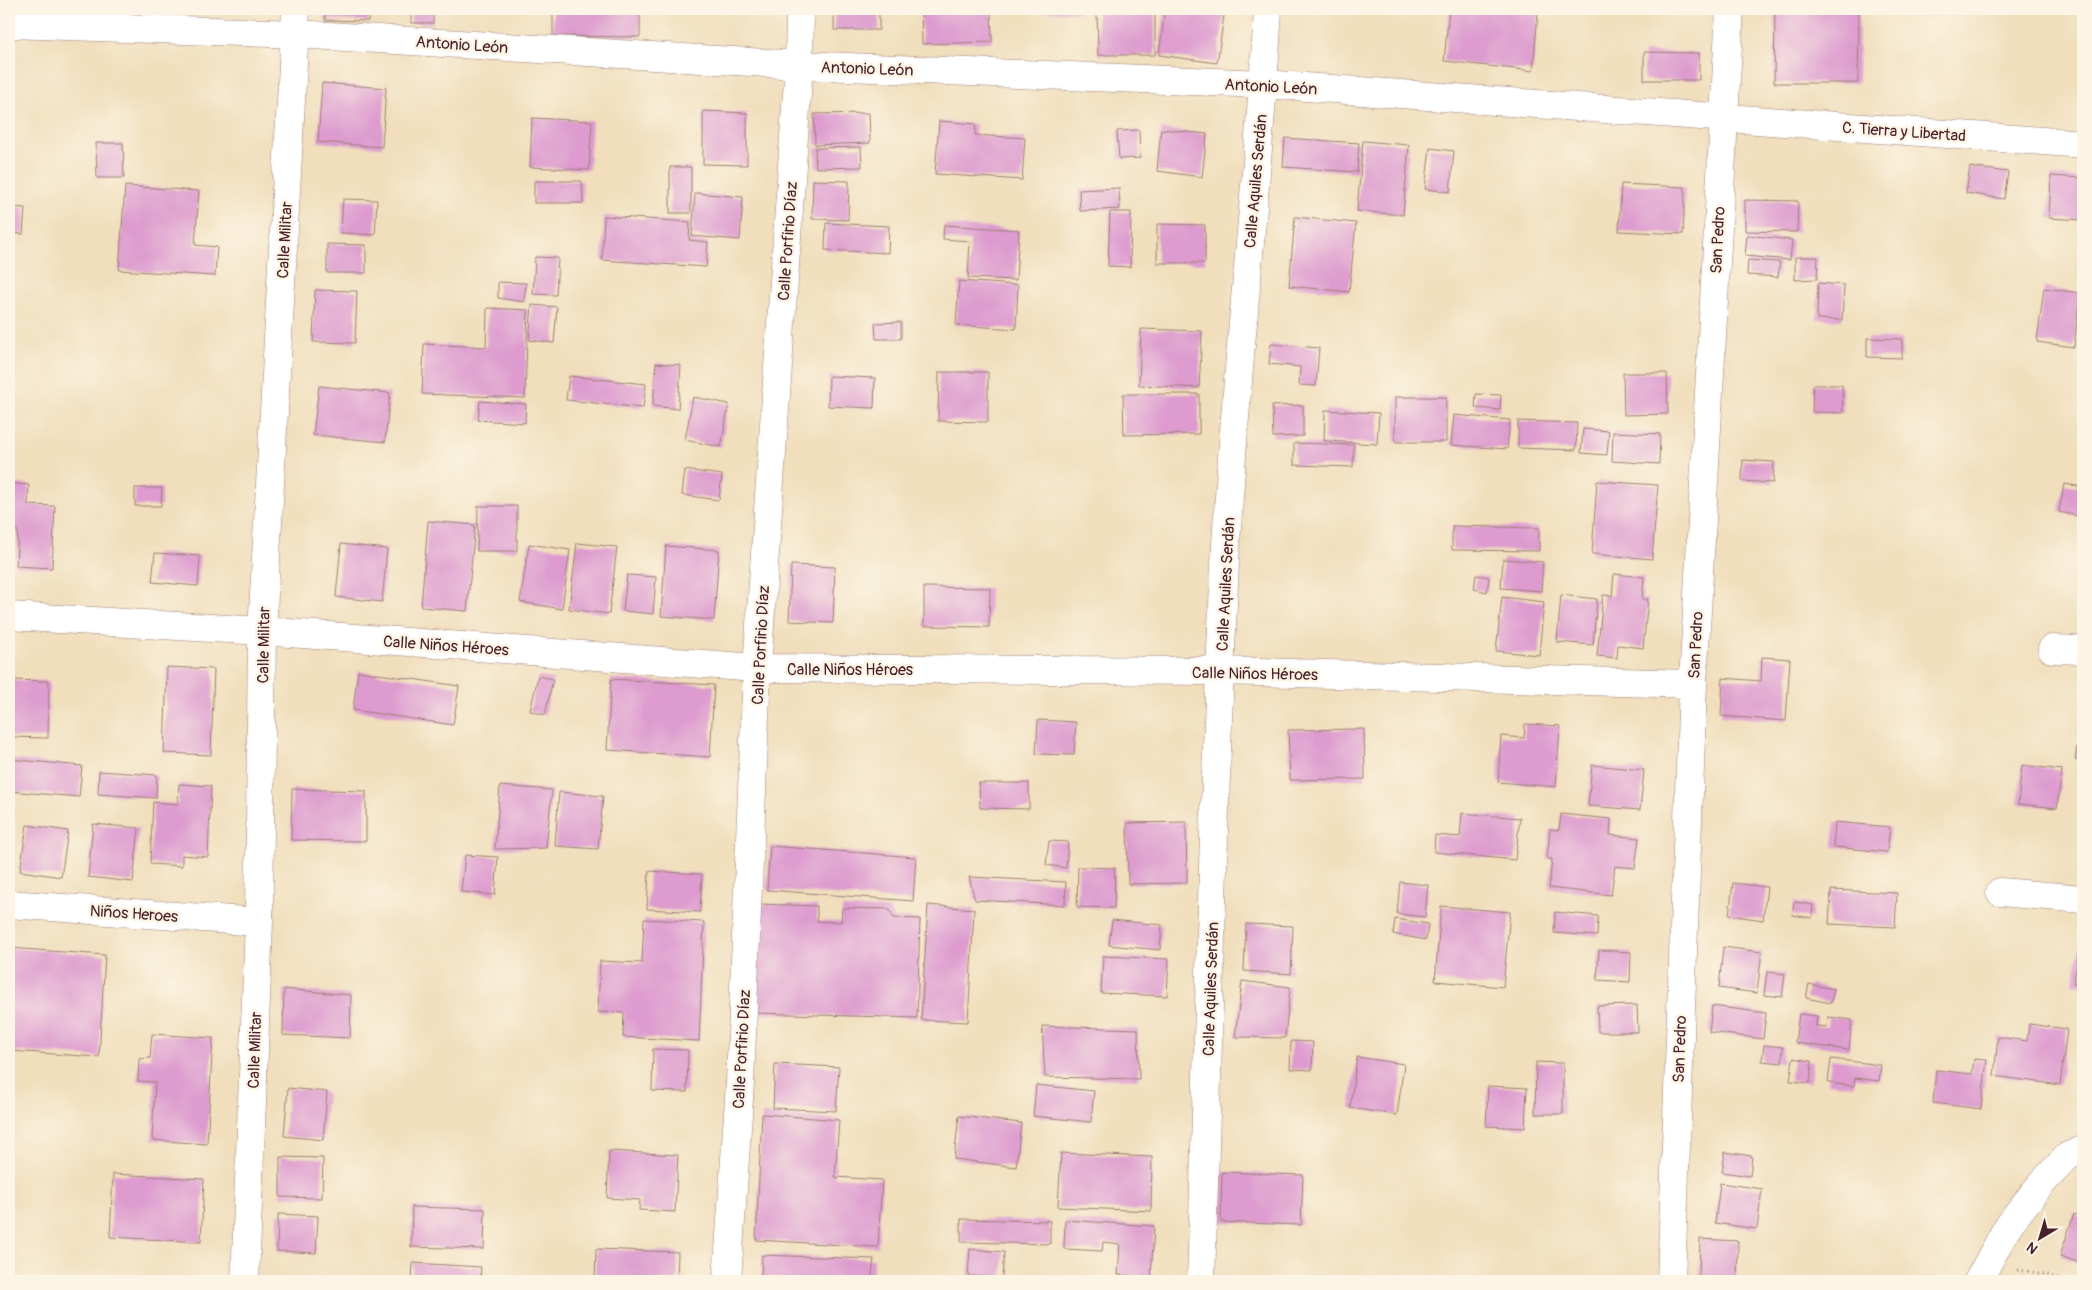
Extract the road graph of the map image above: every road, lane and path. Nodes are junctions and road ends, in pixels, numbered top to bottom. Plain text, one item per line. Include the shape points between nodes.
1 (800, 9) edge
2 (1268, 9) edge
3 (1730, 9) edge
4 (296, 21) edge
5 (9, 24) edge
6 (799, 65) junction
7 (1264, 84) junction
8 (1724, 118) junction
9 (2083, 144) edge
10 (9, 616) edge
11 (262, 631) junction
12 (2052, 649) dead end
13 (2083, 650) edge
14 (757, 668) junction
15 (1220, 671) junction
16 (1693, 684) junction
17 (2000, 892) dead end
18 (2083, 899) edge
19 (9, 904) edge
20 (259, 922) junction
21 (2083, 1150) edge
22 (1983, 1273) edge
23 (244, 1281) edge
24 (727, 1281) edge
25 (1201, 1281) edge
26 (1671, 1281) edge
27 (2063, 1281) edge

1 - 6 street, Calle Porfirio Díaz
2 - 7 street, Calle Aquiles Serdán
3 - 8 street, San Pedro
4 - 5 street, Antonio León
4 - 6 street, Antonio León
4 - 11 street, Calle Militar
6 - 7 street, Antonio León
6 - 14 street, Calle Porfirio Díaz
7 - 8 street, Antonio León
7 - 15 street, Calle Aquiles Serdán via 1226,541
8 - 9 street, C. Tierra y Libertad
8 - 16 street, San Pedro
10 - 11 street, Calle Niños Héroes
11 - 14 street, Calle Niños Héroes
11 - 20 street, Calle Militar
12 - 13 street
14 - 15 street, Calle Niños Héroes
14 - 24 street, Calle Porfirio Díaz via 740,1083
15 - 16 street, Calle Niños Héroes
15 - 25 street, Calle Aquiles Serdán
16 - 26 street, San Pedro
17 - 18 street
19 - 20 street, Niños Heroes
20 - 23 street, Calle Militar
21 - 22 street via 2068,1156 2041,1184 2009,1224
22 - 27 path via 2045,1274

